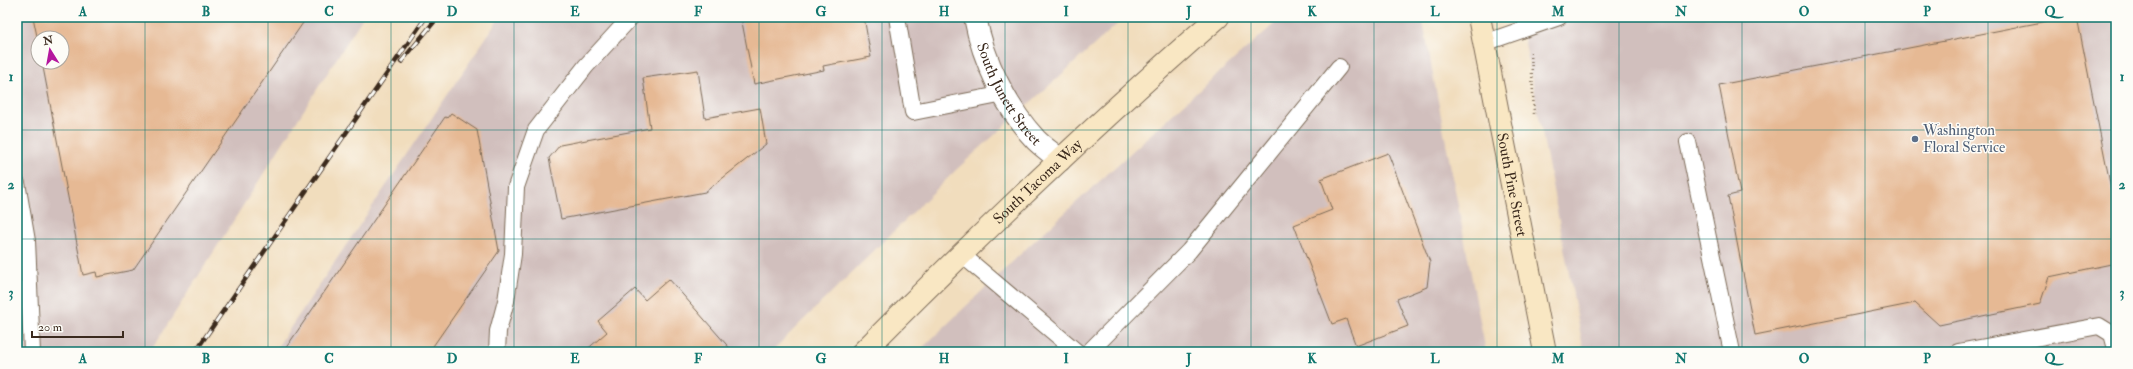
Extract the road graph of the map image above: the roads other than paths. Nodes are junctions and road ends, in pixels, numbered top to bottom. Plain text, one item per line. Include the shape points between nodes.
1 (631, 17) edge
2 (897, 17) edge
3 (976, 17) edge
4 (1218, 17) edge
5 (1479, 17) edge
6 (1559, 17) edge
7 (1484, 43) junction
8 (1339, 67) dead end
9 (1004, 94) junction
10 (1688, 142) dead end
11 (1060, 160) junction
12 (17, 183) edge
13 (961, 254) junction
14 (2116, 349) edge
15 (32, 352) edge
16 (497, 352) edge
17 (863, 352) edge
18 (1077, 352) edge
19 (1089, 352) edge
20 (1545, 352) edge
21 (1732, 352) edge
22 (1958, 352) edge

1 - 16 lane via 586,66 536,130 516,187 513,254 506,301 498,331
2 - 9 lane via 913,112
3 - 9 street, South Junett Street via 985,52
4 - 11 main road, South Tacoma Way
5 - 7 main road, South Pine Street
6 - 7 lane
7 - 20 main road, South Pine Street
8 - 19 lane via 1189,251
9 - 11 street, South Junett Street via 1020,120 1037,140
10 - 21 lane
11 - 13 main road, South Tacoma Way
12 - 15 lane via 27,241
13 - 17 main road, South Tacoma Way
13 - 18 lane
14 - 22 lane via 2112,334 2099,326

